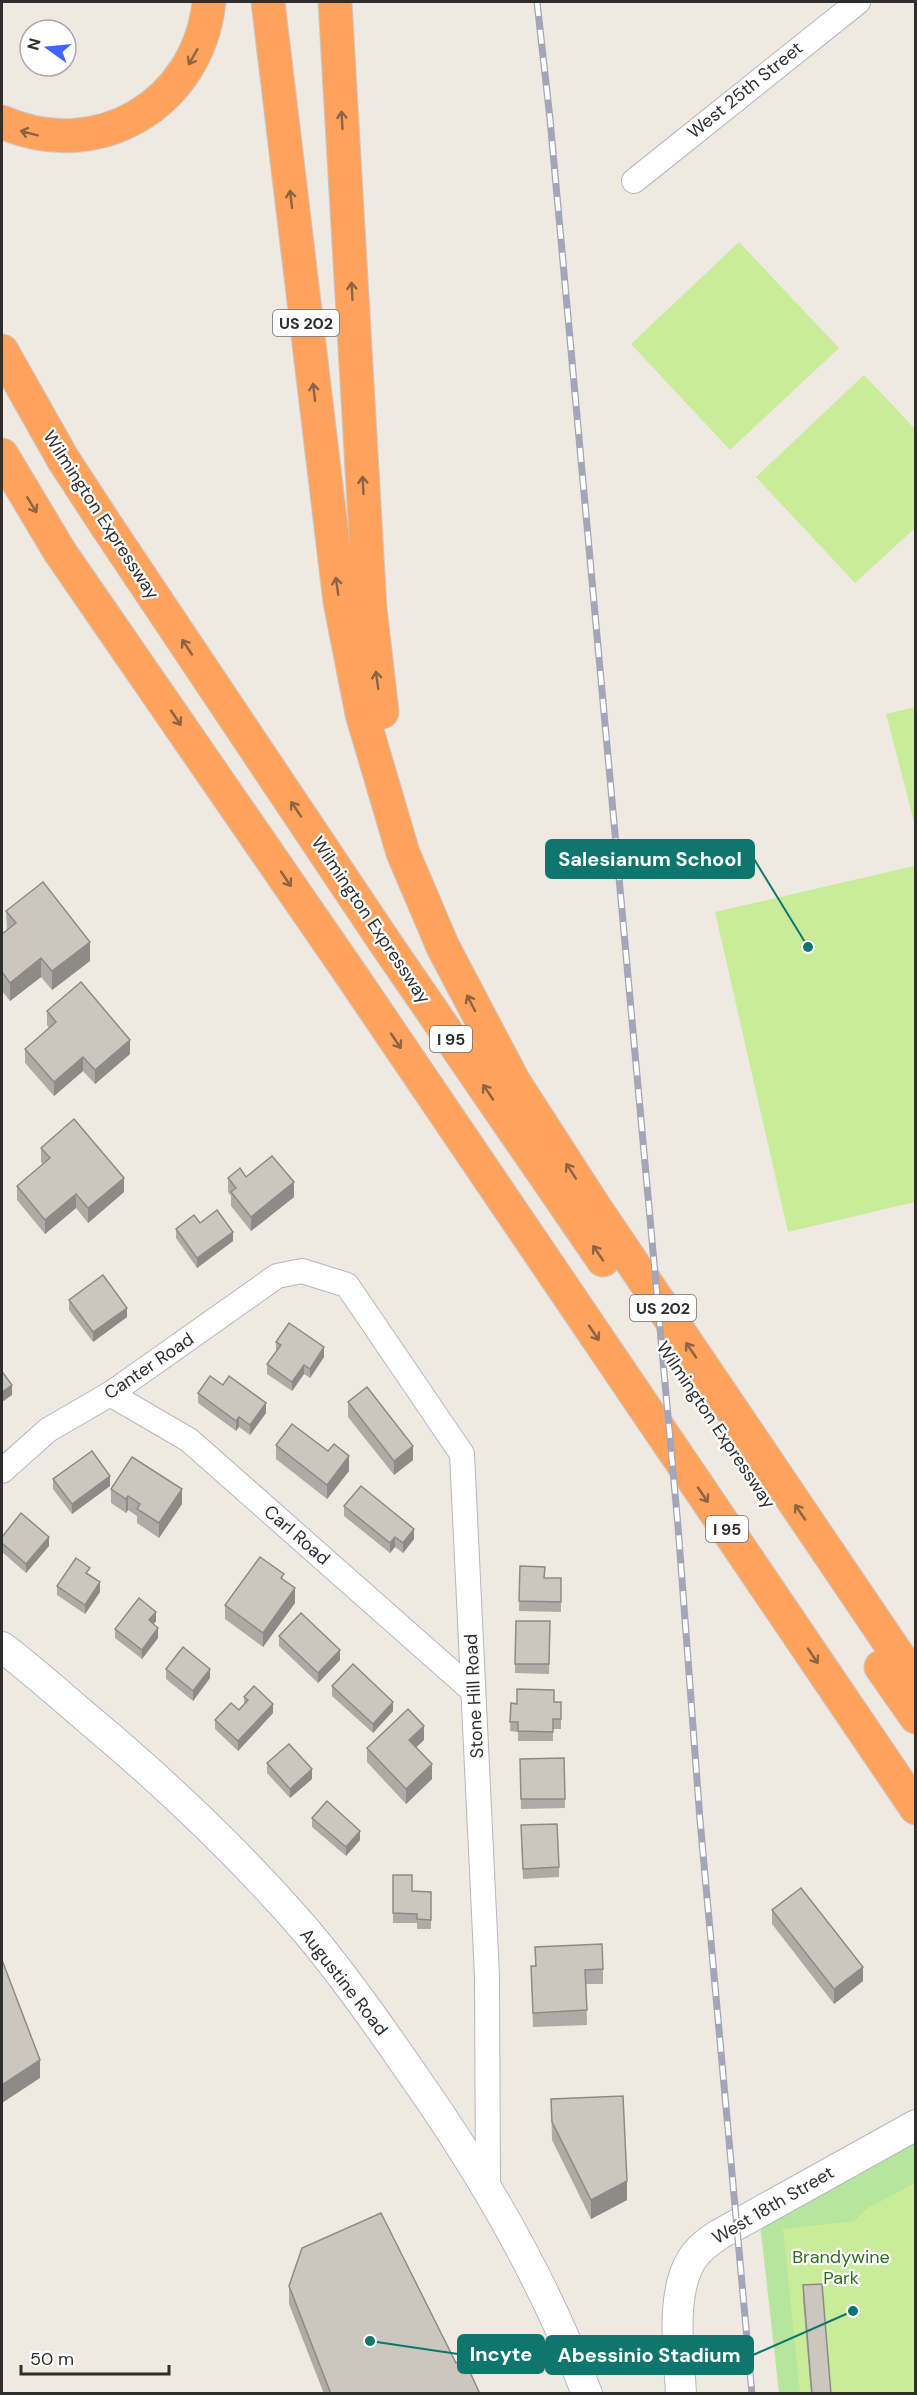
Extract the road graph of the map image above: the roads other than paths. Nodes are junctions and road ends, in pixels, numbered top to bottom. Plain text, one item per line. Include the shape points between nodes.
1 (209, 2) edge
2 (268, 2) edge
3 (335, 2) edge
4 (858, 2) edge
5 (2, 122) edge
6 (634, 181) dead end
7 (2, 351) edge
8 (2, 455) edge
9 (431, 921) junction
10 (302, 1271) joint
11 (110, 1394) junction
12 (2, 1471) edge
13 (2, 1647) edge
14 (915, 1682) edge
15 (473, 1691) junction
16 (915, 1718) edge
17 (915, 1808) edge
18 (915, 2125) edge
19 (488, 2190) junction
20 (587, 2394) edge
21 (681, 2394) edge

1 -> 5 highway via 203,38 179,79 166,94 127,122 100,132 48,137
9 -> 2 highway, US 202 via 403,853 381,782 346,644
9 -> 3 highway via 384,732 376,673
4 - 6 street, West 25th Street
16 -> 7 highway, Wilmington Expressway / I 95 via 391,951 106,525 63,459
8 -> 17 highway, I 95 via 60,552
14 -> 9 highway, US 202 via 514,1082
10 - 11 street, Canter Road via 277,1276
10 - 15 street, Stone Hill Road via 347,1285 462,1454
11 - 12 street, Canter Road via 48,1430
11 - 15 street, Carl Road via 189,1440
13 - 19 street, Augustine Road via 194,1812 309,1935 440,2113
15 - 19 street, Stone Hill Road via 487,1976
18 - 21 street, West 18th Street via 720,2234 693,2257 680,2287
19 - 20 street, Augustine Road via 548,2304

